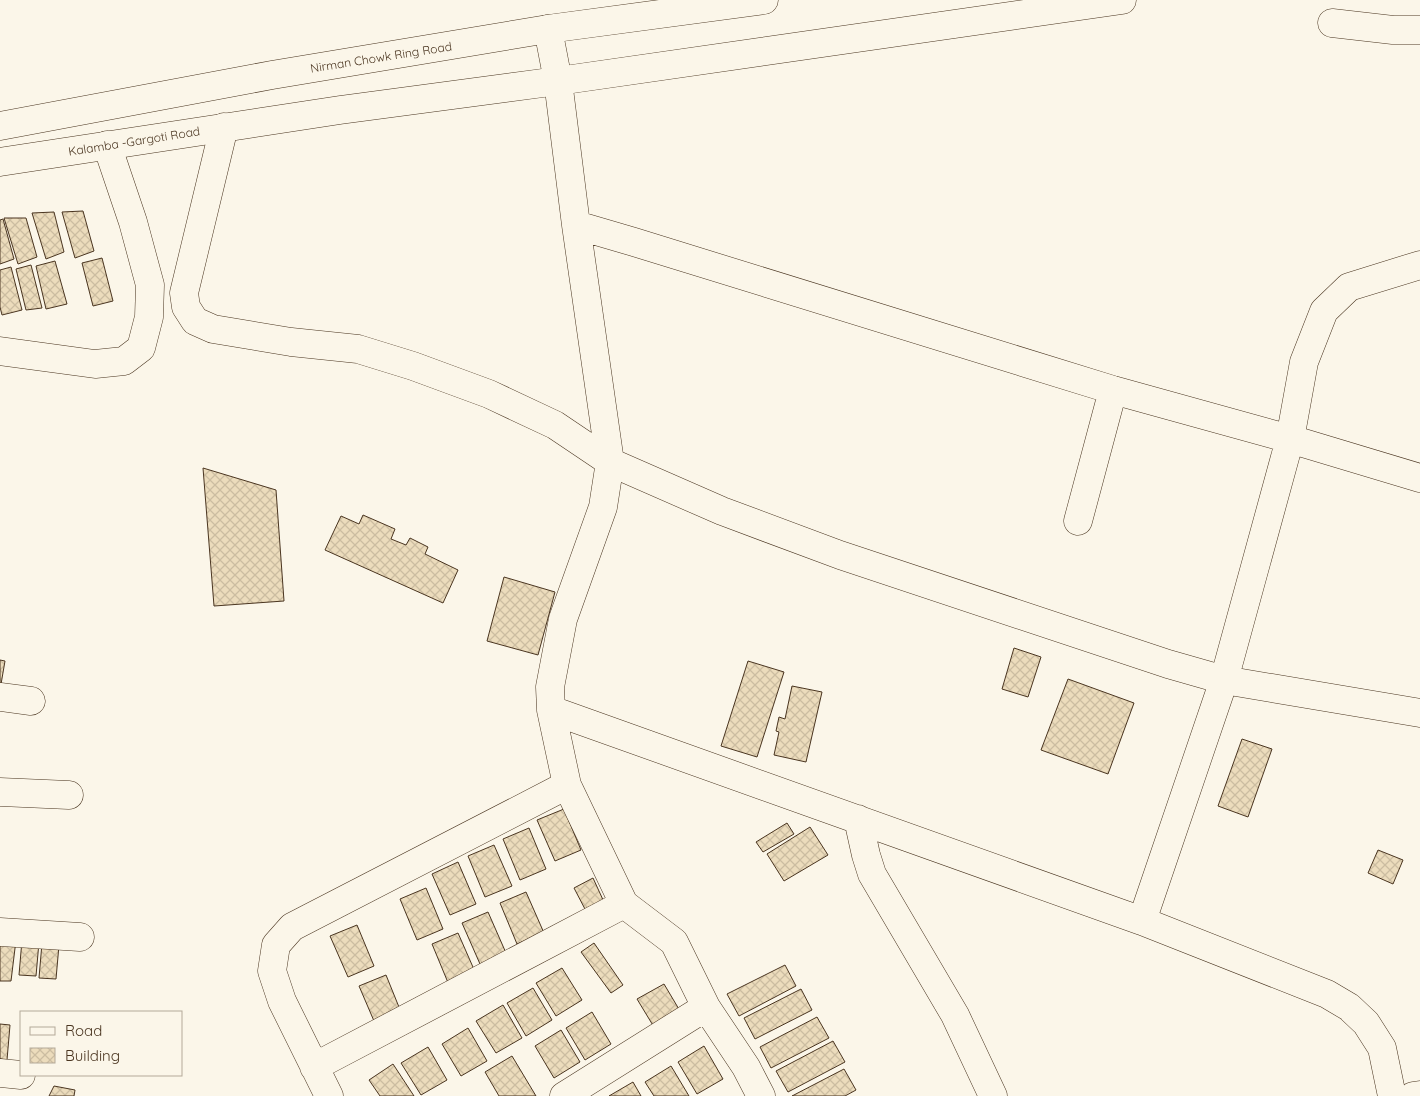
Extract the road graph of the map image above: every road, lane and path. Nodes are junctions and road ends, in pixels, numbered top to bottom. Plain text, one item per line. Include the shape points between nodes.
1 (764, 0) edge
2 (1122, 0) edge
3 (1332, 23) dead end
4 (548, 29) junction
5 (1420, 30) edge
6 (558, 81) junction
7 (0, 126) edge
8 (224, 127) junction
9 (107, 145) junction
10 (0, 162) edge
11 (576, 225) junction
12 (1420, 264) edge
13 (0, 352) edge
14 (1113, 390) junction
15 (1290, 438) junction
16 (610, 462) junction
17 (1420, 478) edge
18 (1078, 521) dead end
19 (1224, 680) junction
20 (0, 697) edge
21 (31, 701) dead end
22 (551, 710) junction
23 (1420, 714) edge
24 (567, 785) junction
25 (0, 792) edge
26 (69, 795) dead end
27 (858, 819) junction
28 (624, 904) junction
29 (1142, 921) junction
30 (0, 932) edge
31 (80, 938) dead end
32 (706, 1007) junction
33 (314, 1067) junction
34 (0, 1073) edge
35 (20, 1075) edge
36 (1420, 1095) edge
37 (329, 1096) edge
38 (564, 1096) edge
39 (761, 1096) edge
40 (993, 1096) edge
41 (1392, 1096) edge
42 (1413, 1096) edge

1 - 4 street, Nirman Chowk Ring Road
2 - 6 street, Kalamba -Gargoti Road
3 - 5 street
4 - 6 street
4 - 7 street, Nirman Chowk Ring Road via 272,75
6 - 8 street, Kalamba -Gargoti Road
6 - 11 street
8 - 9 street, Kalamba -Gargoti Road
8 - 16 street via 184,293 186,307 204,325 291,342 358,349 413,366 489,394 556,425
9 - 10 street, Kalamba -Gargoti Road
9 - 13 street via 150,285 149,317 141,348 124,361 95,364
11 - 14 street
11 - 16 street
12 - 15 street via 1349,287 1324,311 1304,362
14 - 15 street
14 - 18 street
15 - 17 street
15 - 19 street
16 - 19 street via 722,511 840,555
16 - 22 street via 603,507 563,619 550,687
19 - 23 street
19 - 29 street
20 - 21 street
22 - 24 street
22 - 27 street
24 - 28 street
24 - 33 street via 292,927 276,944 272,971 282,1001
25 - 26 street
27 - 29 street
27 - 40 street via 872,874 955,1015
28 - 32 street via 674,942
28 - 33 street
29 - 41 street via 1326,994 1350,1007 1366,1023 1382,1048
30 - 31 street
32 - 38 street
32 - 39 street
33 - 37 street
34 - 35 street
36 - 42 street

